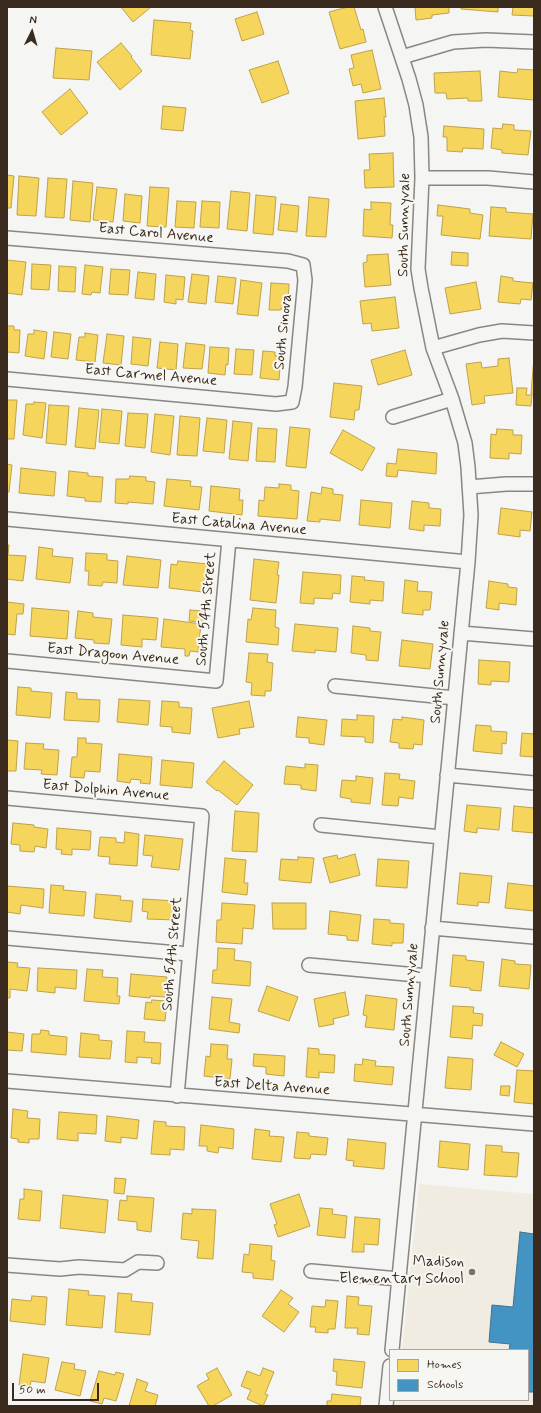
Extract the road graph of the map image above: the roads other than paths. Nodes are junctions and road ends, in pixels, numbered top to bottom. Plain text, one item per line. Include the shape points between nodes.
1 (385, 7) edge
2 (534, 42) edge
3 (402, 57) junction
4 (422, 178) junction
5 (534, 182) edge
6 (7, 238) edge
7 (303, 264) joint
8 (534, 333) edge
9 (433, 348) junction
10 (7, 379) edge
11 (452, 399) junction
12 (292, 402) joint
13 (393, 416) dead end
14 (534, 484) edge
15 (469, 487) junction
16 (7, 519) edge
17 (229, 540) junction
18 (468, 562) junction
19 (461, 633) junction
20 (534, 639) edge
21 (7, 661) edge
22 (216, 681) joint
23 (335, 686) dead end
24 (455, 698) junction
25 (447, 775) junction
26 (534, 783) edge
27 (7, 798) edge
28 (202, 816) joint
29 (321, 825) dead end
30 (441, 837) junction
31 (432, 928) junction
32 (7, 938) edge
33 (534, 938) edge
34 (189, 954) junction
35 (309, 964) dead end
36 (428, 976) junction
37 (7, 1081) edge
38 (177, 1096) junction
39 (414, 1115) junction
40 (534, 1124) edge
41 (157, 1264) dead end
42 (7, 1265) edge
43 (311, 1271) dead end
44 (399, 1279) junction
45 (392, 1349) edge
46 (389, 1376) edge
47 (386, 1406) edge

1 - 3 street, South Sunnyvale
2 - 3 street via 454,42
3 - 4 street, South Sunnyvale via 416,104 421,137
4 - 5 street via 488,178
4 - 9 street, South Sunnyvale via 418,269
6 - 7 street, East Carol Avenue
7 - 12 street, South Sinova via 305,280
8 - 9 street via 502,331
9 - 11 street, South Sunnyvale
10 - 12 street, East Carmel Avenue via 276,404
11 - 13 street
11 - 15 street, South Sunnyvale via 465,443
14 - 15 street
15 - 18 street, South Sunnyvale via 471,515
16 - 17 street, East Catalina Avenue
17 - 18 street, East Catalina Avenue
17 - 22 street, South 54th Street
18 - 19 street, South Sunnyvale
19 - 20 street
19 - 24 street, South Sunnyvale
21 - 22 street, East Dragoon Avenue
23 - 24 street
24 - 25 street, South Sunnyvale
25 - 26 street
25 - 30 street, South Sunnyvale
27 - 28 street, East Dolphin Avenue
28 - 34 street, South 54th Street
29 - 30 street
30 - 31 street, South Sunnyvale
31 - 33 street
31 - 36 street, South Sunnyvale
32 - 34 street
34 - 38 street, South 54th Street
35 - 36 street
36 - 39 street, South Sunnyvale
37 - 38 street, East Delta Avenue
38 - 39 street, East Delta Avenue
39 - 40 street, East Delta Avenue
39 - 44 street, South Sunnyvale
41 - 42 street via 138,1262 125,1270
43 - 44 street
44 - 45 street, South Sunnyvale
46 - 47 street

